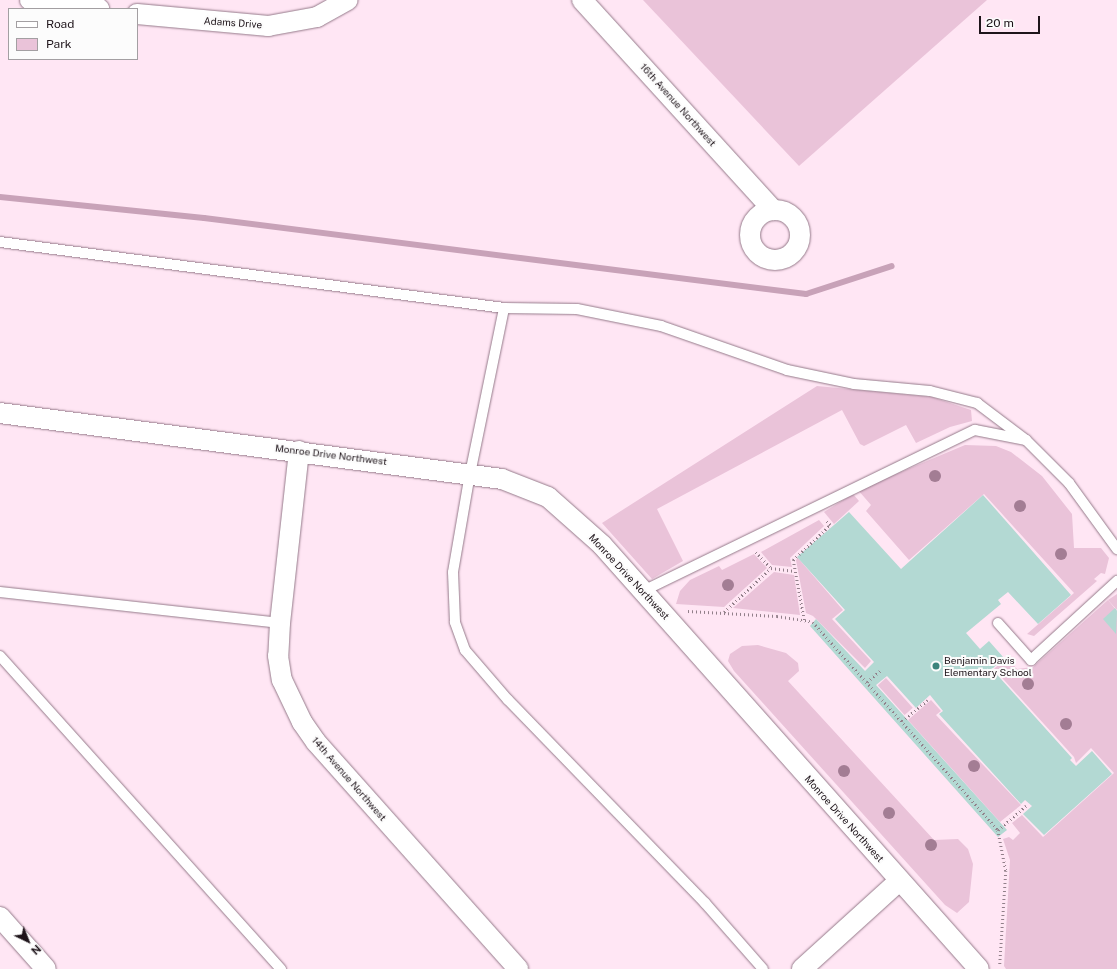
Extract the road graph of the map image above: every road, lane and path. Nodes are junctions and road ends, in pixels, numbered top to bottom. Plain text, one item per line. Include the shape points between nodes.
1 (32, 0) edge
2 (348, 0) edge
3 (582, 0) edge
4 (92, 8) edge
5 (138, 14) edge
6 (773, 210) dead end
7 (0, 242) edge
8 (504, 308) junction
9 (0, 413) edge
10 (1026, 440) junction
11 (299, 452) junction
12 (470, 474) junction
13 (820, 515) dead end
14 (761, 546) dead end
15 (1117, 549) edge
16 (755, 550) junction
17 (748, 553) dead end
18 (772, 568) junction
19 (795, 571) junction
20 (1117, 581) edge
21 (643, 591) junction
22 (0, 592) edge
23 (682, 610) dead end
24 (724, 612) junction
25 (804, 620) junction
26 (280, 623) junction
27 (998, 624) dead end
28 (0, 656) edge
29 (881, 670) dead end
30 (867, 682) junction
31 (928, 700) dead end
32 (902, 721) junction
33 (1026, 806) dead end
34 (998, 830) junction
35 (899, 881) junction
36 (0, 917) edge
37 (999, 967) dead end
38 (46, 969) edge
39 (281, 969) edge
40 (518, 969) edge
41 (763, 969) edge
42 (802, 969) edge
43 (979, 969) edge

1 - 4 street
2 - 5 street, Adams Drive via 317,17 268,26
3 - 6 street, 16th Avenue Northwest
7 - 8 lane
8 - 10 lane via 577,309 661,326 787,370 854,384 930,390 976,403
8 - 12 lane
9 - 11 street, Monroe Drive Northwest
10 - 15 lane via 1069,483
10 - 21 lane via 975,430
11 - 12 street, Monroe Drive Northwest
11 - 26 street, 14th Avenue Northwest
12 - 21 street, Monroe Drive Northwest via 502,479 548,497 602,545
12 - 41 lane via 453,572 455,622 465,650 508,700 705,903
13 - 19 path via 830,525 793,560
14 - 16 path
16 - 17 path
16 - 18 path
18 - 19 path
18 - 24 path
19 - 25 path
20 - 27 lane via 1031,660
21 - 35 street, Monroe Drive Northwest
22 - 26 lane
23 - 24 path
24 - 25 path
25 - 30 path via 813,622
26 - 40 street, 14th Avenue Northwest via 278,656 282,680 302,722 316,742
28 - 39 lane
29 - 30 path
30 - 32 path
31 - 32 path
32 - 34 path
33 - 34 path
34 - 37 path via 1006,871
35 - 42 street
35 - 43 street, Monroe Drive Northwest
36 - 38 street

